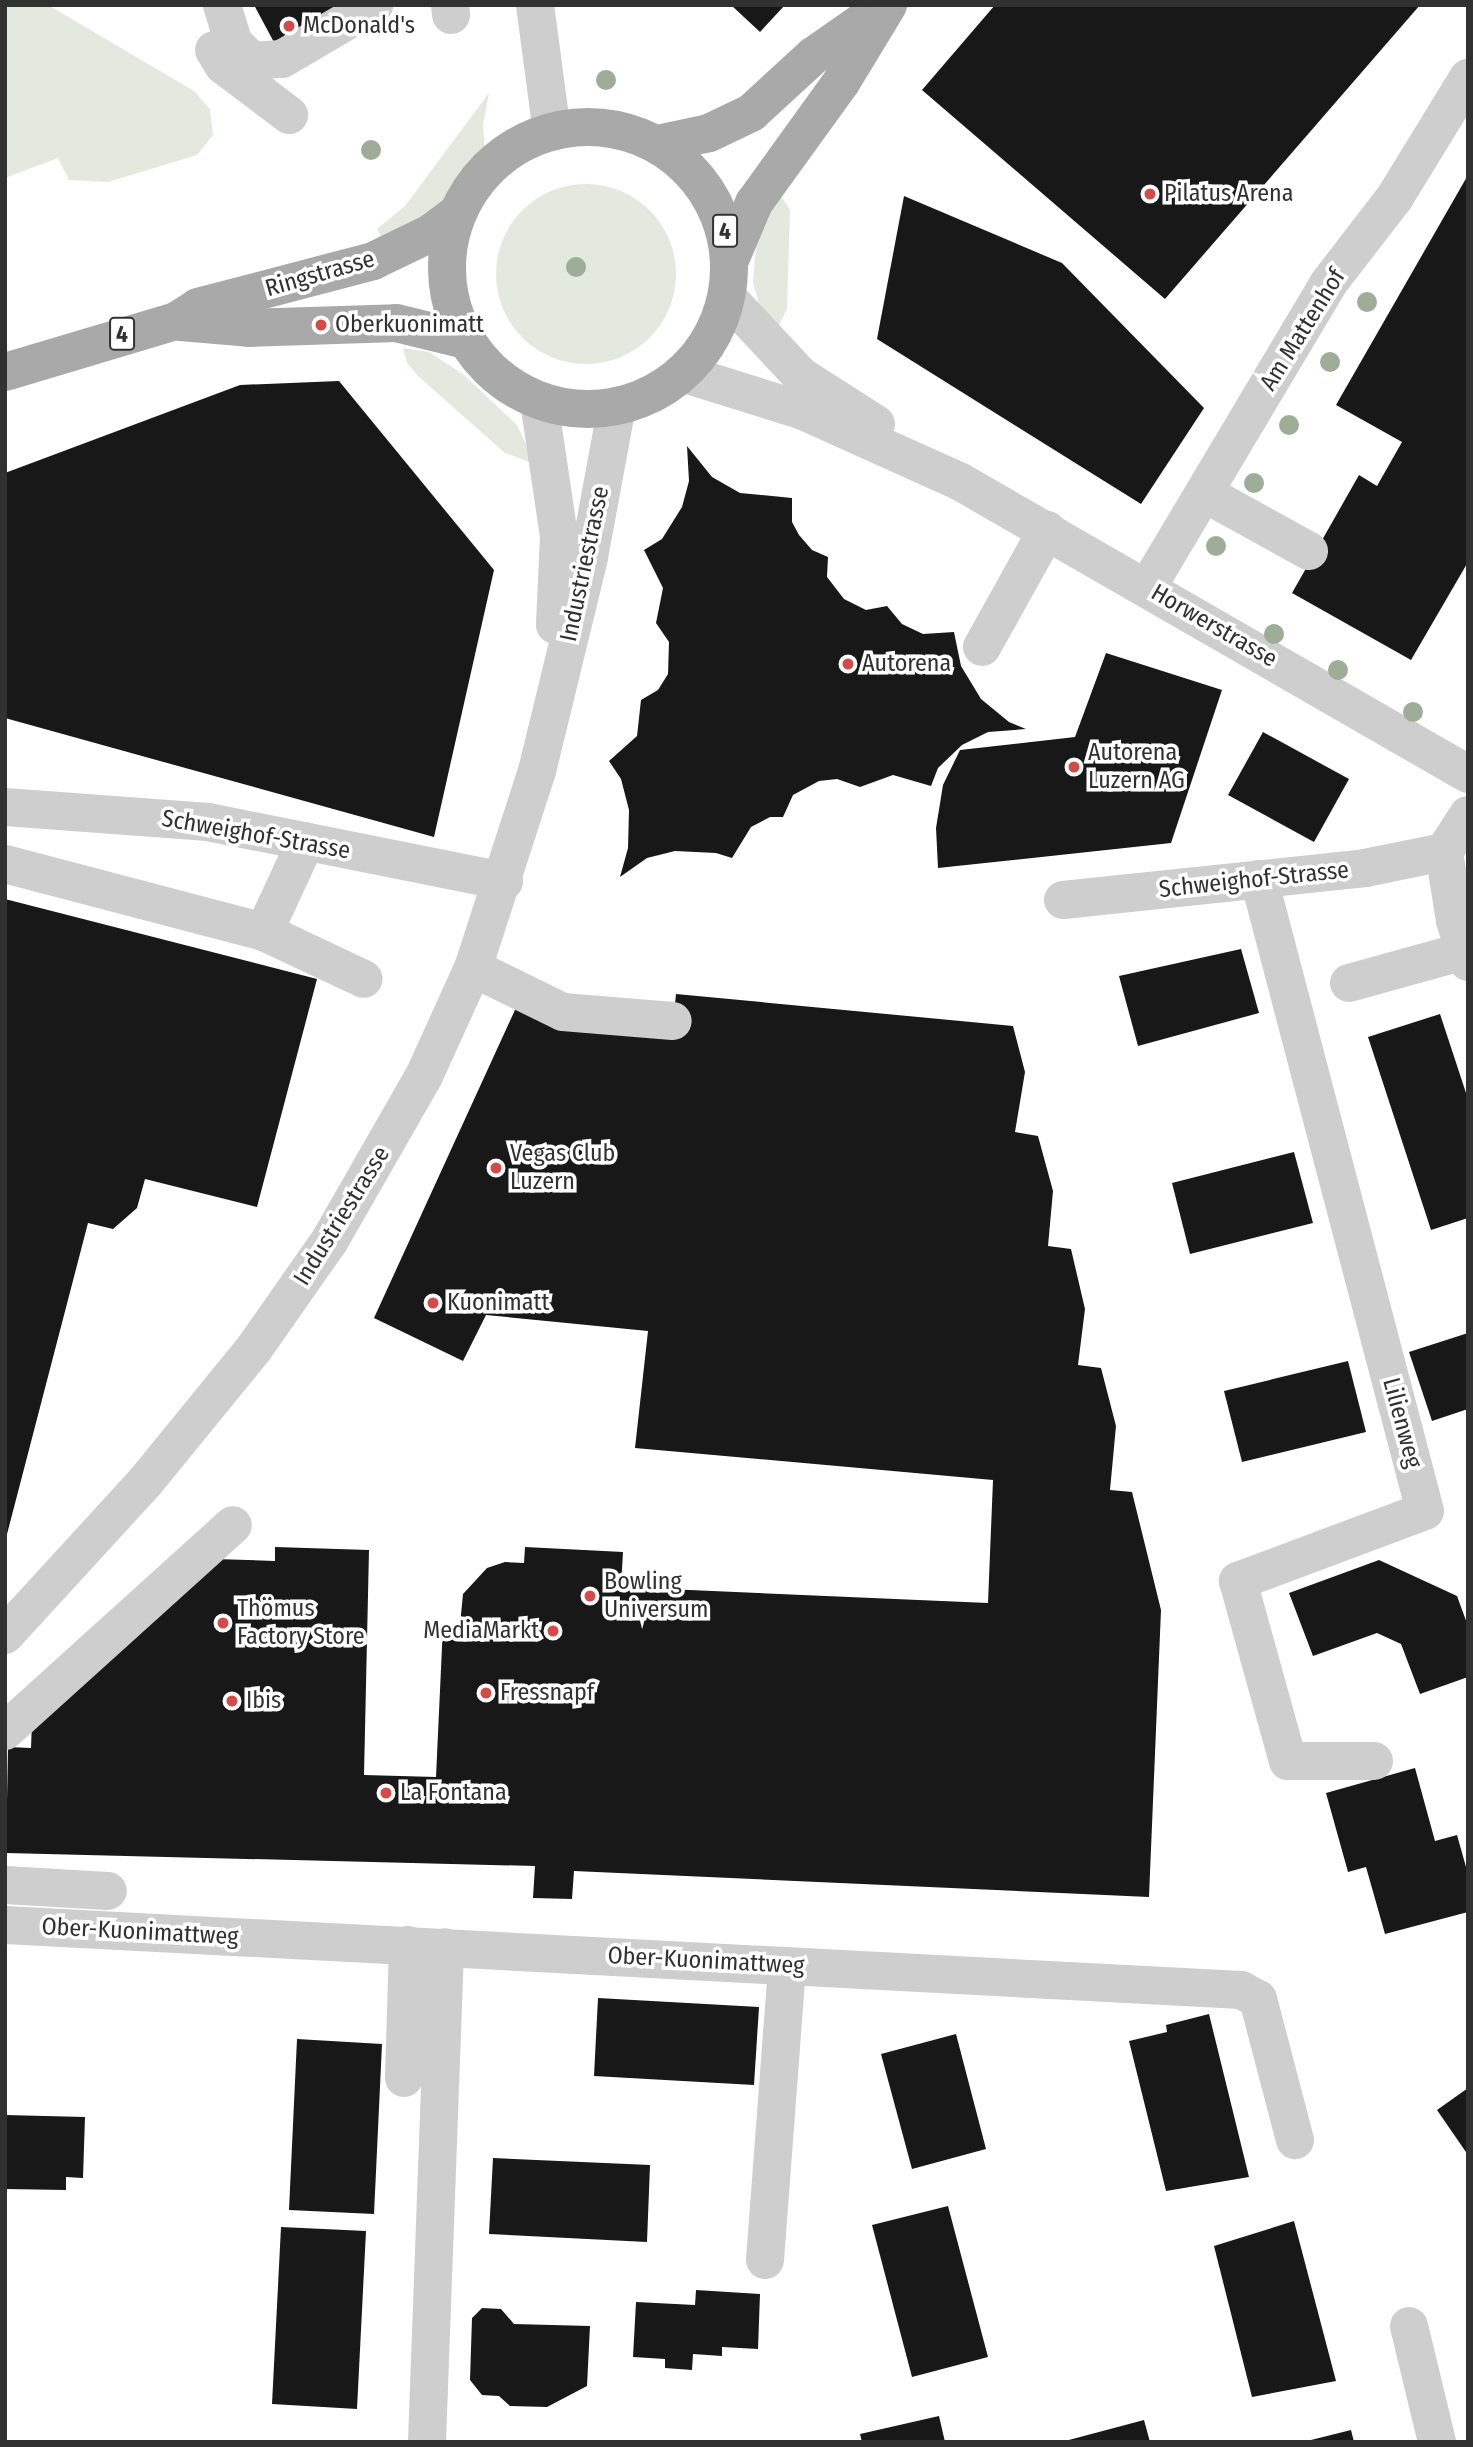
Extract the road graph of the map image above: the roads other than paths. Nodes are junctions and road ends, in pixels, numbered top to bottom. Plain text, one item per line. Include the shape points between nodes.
1 (201, 5) edge
2 (222, 5) edge
3 (374, 5) edge
4 (535, 5) edge
5 (887, 5) edge
6 (1468, 78) edge
7 (289, 115) dead end
8 (552, 132) junction
9 (657, 144) junction
10 (458, 213) junction
11 (730, 260) junction
12 (727, 298) junction
13 (176, 321) junction
14 (466, 340) junction
15 (5, 372) edge
16 (682, 373) junction
17 (539, 401) junction
18 (617, 406) junction
19 (959, 481) junction
20 (1204, 493) junction
21 (1047, 530) junction
22 (1309, 551) dead end
23 (1147, 588) junction
24 (982, 647) dead end
25 (548, 722) junction
26 (1468, 774) edge
27 (5, 807) edge
28 (1468, 814) edge
29 (306, 841) junction
30 (1444, 852) junction
31 (5, 864) edge
32 (1259, 879) junction
33 (504, 881) junction
34 (1063, 900) dead end
35 (264, 932) junction
36 (1466, 957) edge
37 (473, 968) junction
38 (363, 979) dead end
39 (1349, 983) dead end
40 (673, 1021) dead end
41 (233, 1525) dead end
42 (5, 1635) edge
43 (5, 1731) edge
44 (1374, 1761) dead end
45 (5, 1885) edge
46 (108, 1891) dead end
47 (5, 1925) edge
48 (408, 1945) junction
49 (446, 1947) junction
50 (787, 1966) junction
51 (404, 2078) dead end
52 (1296, 2140) dead end
53 (765, 2260) dead end
54 (1409, 2326) dead end
55 (427, 2442) edge
56 (1437, 2442) edge

1 - 7 street via 202,29 223,65
2 - 3 street via 233,43 252,61 282,58
4 - 8 street
5 - 9 main road, 4 via 813,56 751,113 709,133
5 - 11 main road, 4 via 842,82 754,203
6 - 20 street, Am Mattenhof via 1395,197 1328,284
8 - 9 main road, 4 via 606,128
8 - 10 main road, 4 via 518,146 489,167
9 - 11 main road, 4 via 694,173 709,192 723,225
10 - 13 main road, Ringstrasse / 4 via 431,233 373,261 198,307
10 - 14 main road, 4 via 448,249 448,287
11 - 12 main road, 4
12 - 16 main road, 4 via 703,352
12 - 19 street, Horwerstrasse via 801,376
13 - 14 main road, Ringstrasse / 4 via 249,328 396,323
13 - 15 main road, Ringstrasse / 4
14 - 17 main road, 4 via 498,376
16 - 18 main road, 4 via 652,394
16 - 19 street, Horwerstrasse via 803,411
17 - 18 main road, 4 via 578,409
17 - 25 street, Industriestrasse via 559,537
18 - 25 street, Industriestrasse via 589,557
19 - 21 street, Horwerstrasse
20 - 22 street
20 - 23 street, Am Mattenhof
21 - 23 street, Horwerstrasse
21 - 24 street
23 - 26 street, Horwerstrasse
25 - 33 street, Industriestrasse
27 - 29 street, Schweighof-Strasse via 161,816
28 - 30 street
29 - 33 street, Schweighof-Strasse
29 - 35 street
30 - 32 street, Schweighof-Strasse via 1365,868
30 - 36 street
31 - 35 street
32 - 34 street, Schweighof-Strasse
32 - 44 street, Lilienweg via 1425,1511 1238,1581 1288,1761
33 - 37 street, Industriestrasse
35 - 38 street
36 - 39 street
37 - 40 street via 563,1012
37 - 42 street, Industriestrasse via 399,1125 287,1303 174,1447
41 - 43 street
45 - 46 street
47 - 48 street, Ober-Kuonimattweg
48 - 49 street, Ober-Kuonimattweg
48 - 51 street
49 - 50 street, Ober-Kuonimattweg
49 - 55 street
50 - 52 street, Ober-Kuonimattweg via 1241,1990 1258,1999
50 - 53 street
54 - 56 street

